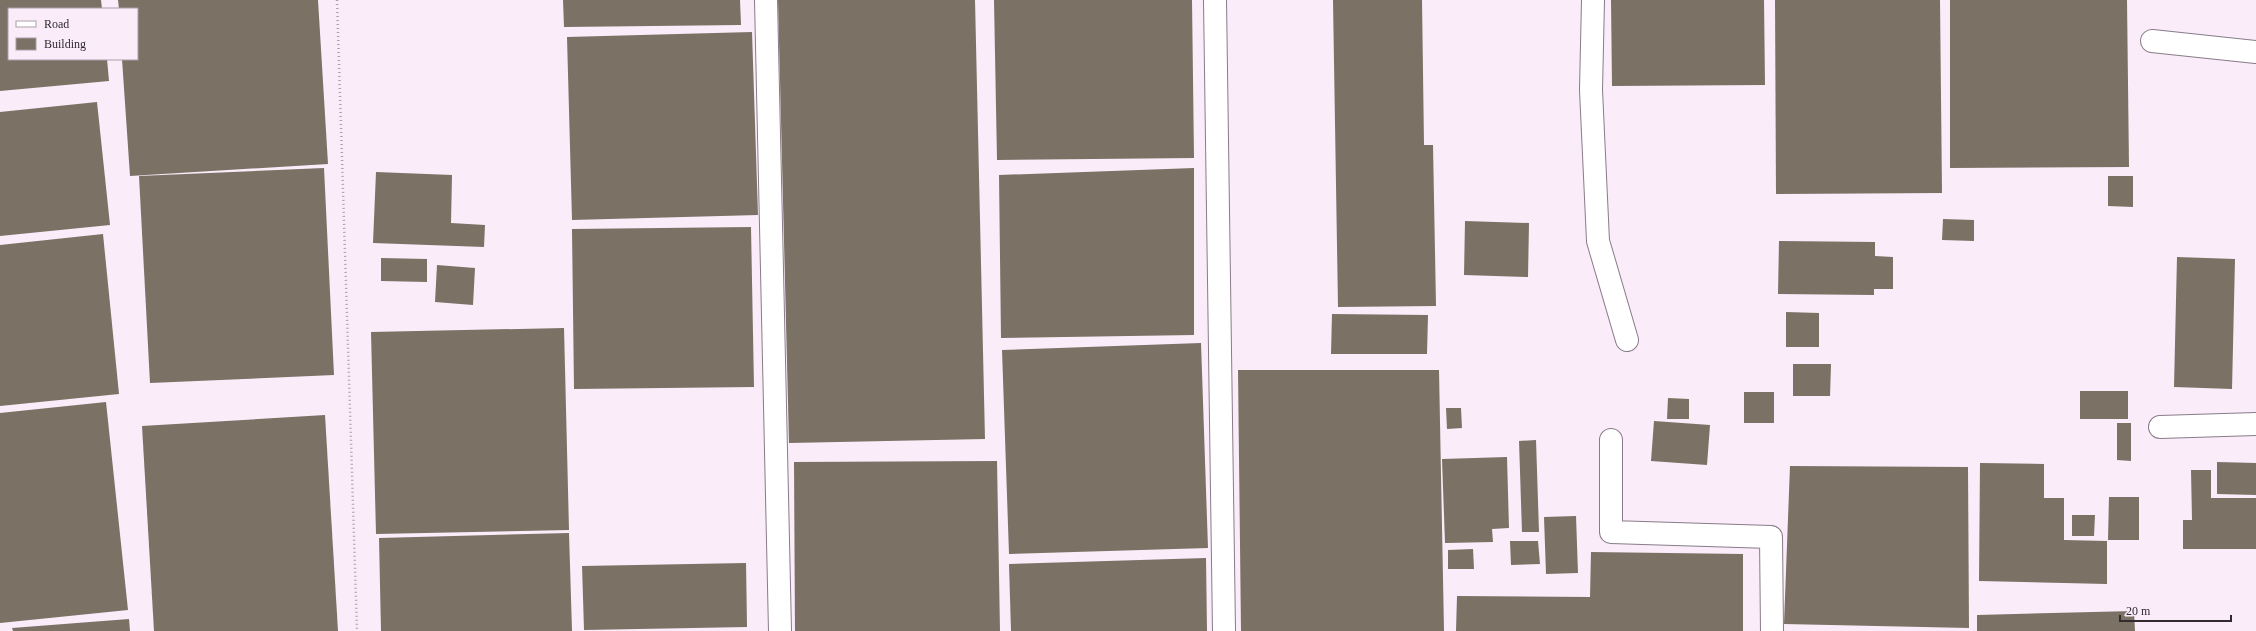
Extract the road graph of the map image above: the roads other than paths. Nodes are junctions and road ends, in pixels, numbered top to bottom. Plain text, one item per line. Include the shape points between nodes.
1 (766, 0) edge
2 (1216, 0) edge
3 (1593, 0) edge
4 (2152, 41) dead end
5 (2256, 52) edge
6 (1627, 340) dead end
7 (2256, 424) edge
8 (2160, 427) dead end
9 (1610, 440) dead end
10 (780, 631) edge
11 (1224, 631) edge
12 (1772, 631) edge

1 - 10 street
2 - 11 street
3 - 6 street via 1591,90 1598,241
4 - 5 street
7 - 8 street
9 - 12 street via 1611,532 1770,537

